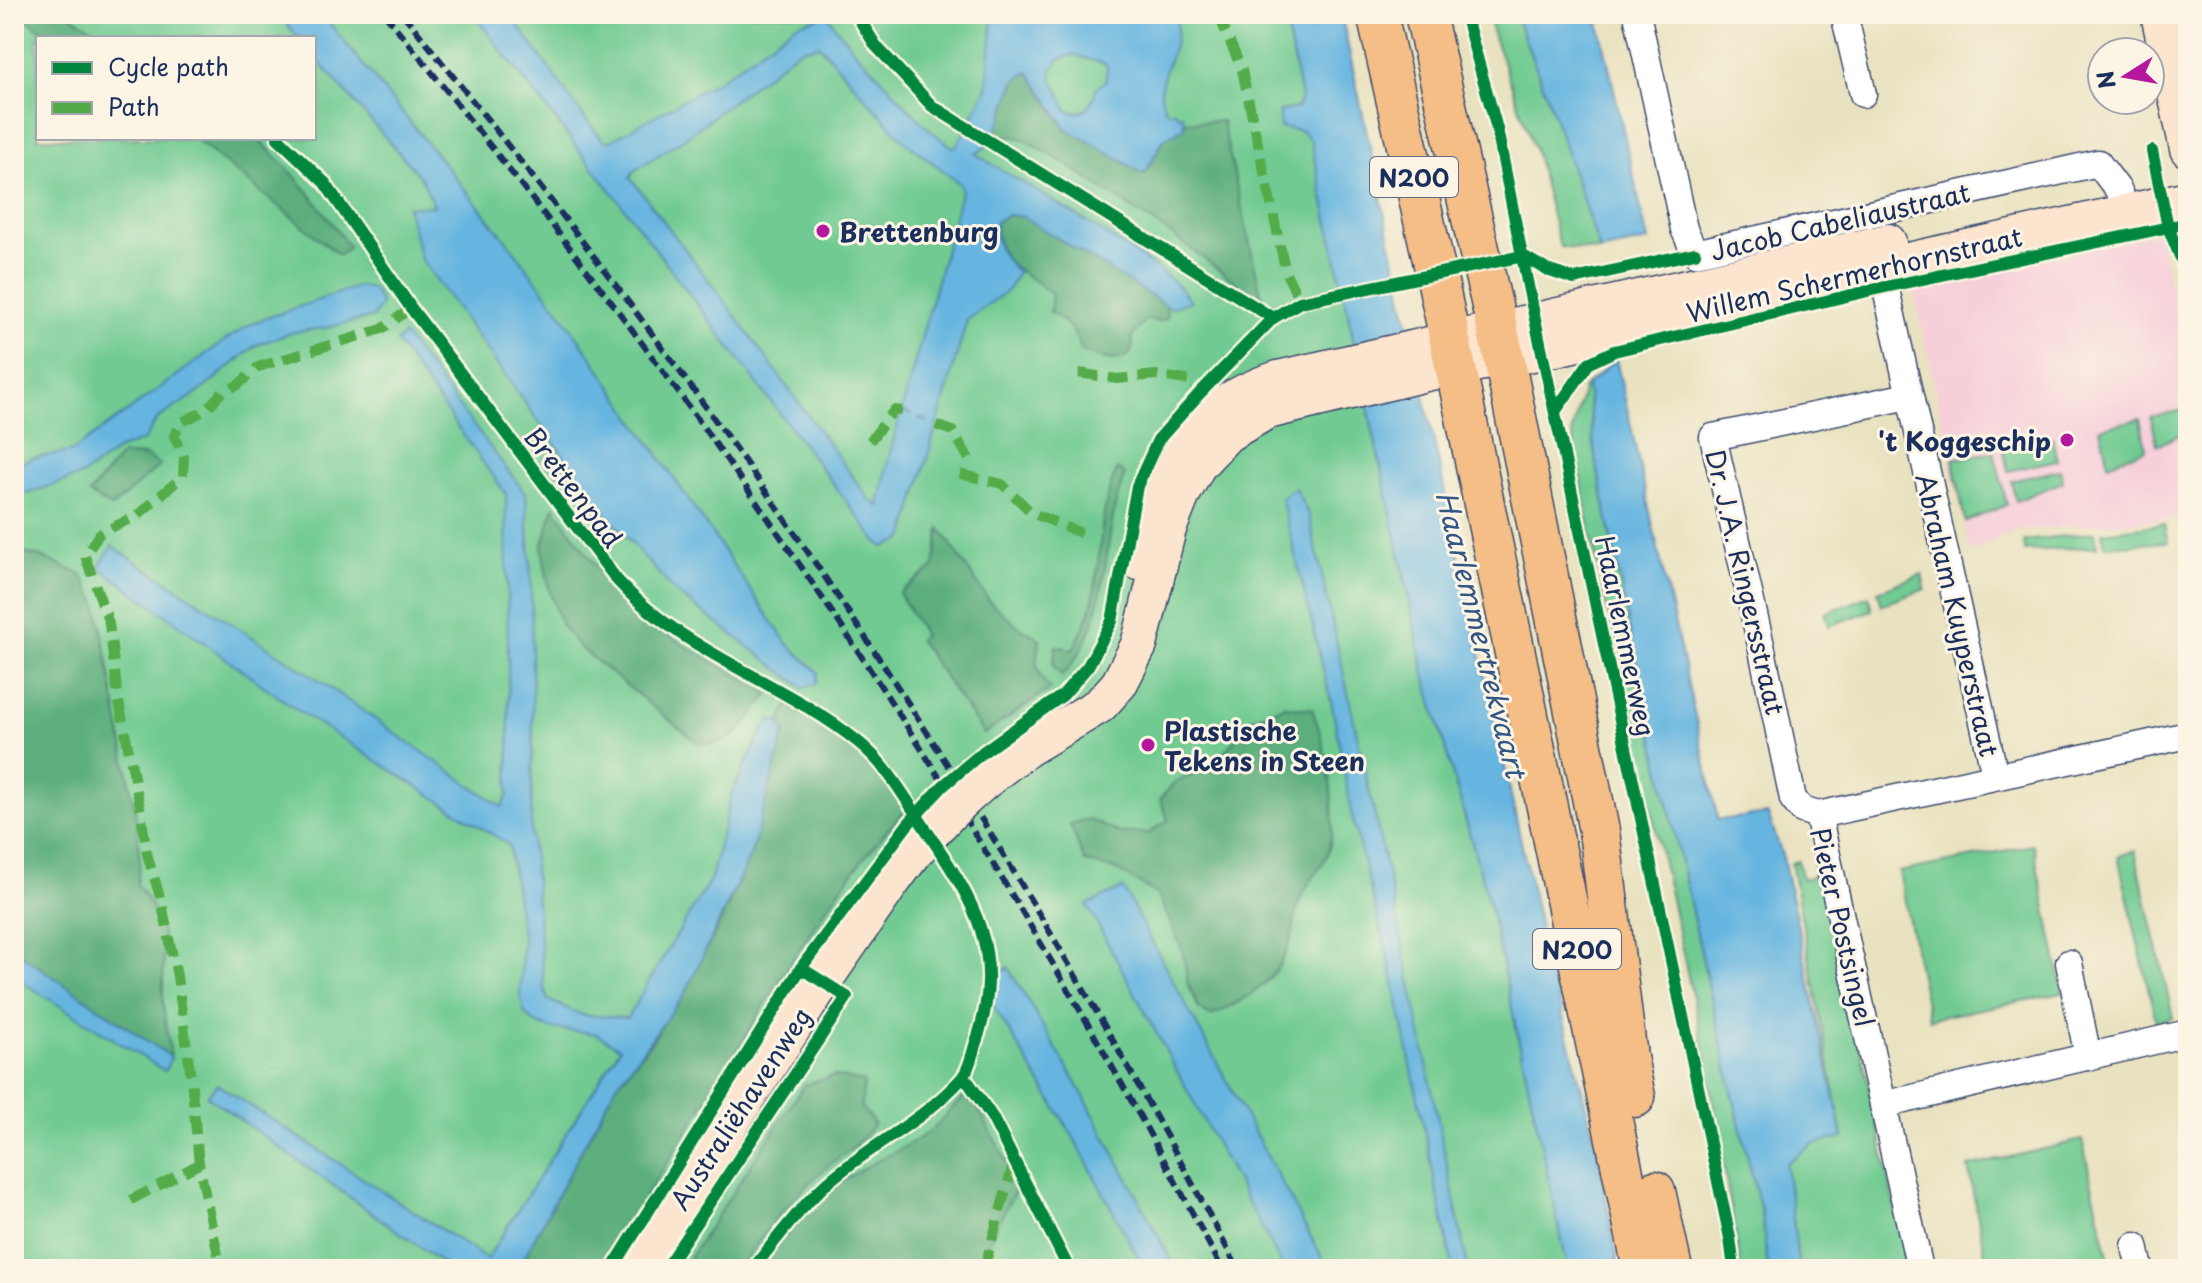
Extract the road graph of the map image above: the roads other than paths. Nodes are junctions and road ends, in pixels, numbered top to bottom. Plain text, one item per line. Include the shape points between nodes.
1 (1377, 14) edge
2 (1425, 14) edge
3 (1637, 14) edge
4 (1844, 14) edge
5 (2164, 15) edge
6 (1863, 94) dead end
7 (2188, 149) edge
8 (2188, 175) edge
9 (2188, 199) edge
10 (2121, 202) junction
11 (1881, 267) junction
12 (1501, 344) junction
13 (1440, 356) junction
14 (1909, 396) junction
15 (2188, 735) edge
16 (1995, 775) junction
17 (1818, 815) junction
18 (2069, 963) dead end
19 (2188, 1033) edge
20 (2088, 1057) junction
21 (1883, 1105) junction
22 (635, 1269) edge
23 (1643, 1269) edge
24 (1672, 1269) edge
25 (1920, 1269) edge

1 - 13 main road, N200
2 - 12 main road, N200
3 - 10 street, Jacob Cabeliaustraat via 1684,229 1695,253 2098,163
4 - 6 street
5 - 7 street
8 - 10 street, Willem Schermerhornstraat
9 - 10 street, Willem Schermerhornstraat
10 - 11 street, Willem Schermerhornstraat
10 - 12 street, Willem Schermerhornstraat
11 - 12 street, Willem Schermerhornstraat via 1824,285
11 - 14 street, Abraham Kuyperstraat
12 - 13 street, Willem Schermerhornstraat
12 - 24 main road, N200 via 1599,831 1627,1057
13 - 22 street, Australiëhavenweg, bridge via 1336,379 1251,418 1198,465 1168,529 1131,665 1108,697 986,779 916,849
13 - 23 main road, N200
14 - 16 street, Abraham Kuyperstraat
14 - 17 street, Dr. J.A. Ringersstraat via 1713,437 1793,799 1802,810
15 - 16 street, Pieter Postsingel
16 - 17 street, Pieter Postsingel
17 - 21 street, Pieter Postsingel
18 - 20 street
19 - 20 street
20 - 21 street
21 - 25 street, Pieter Postsingel

